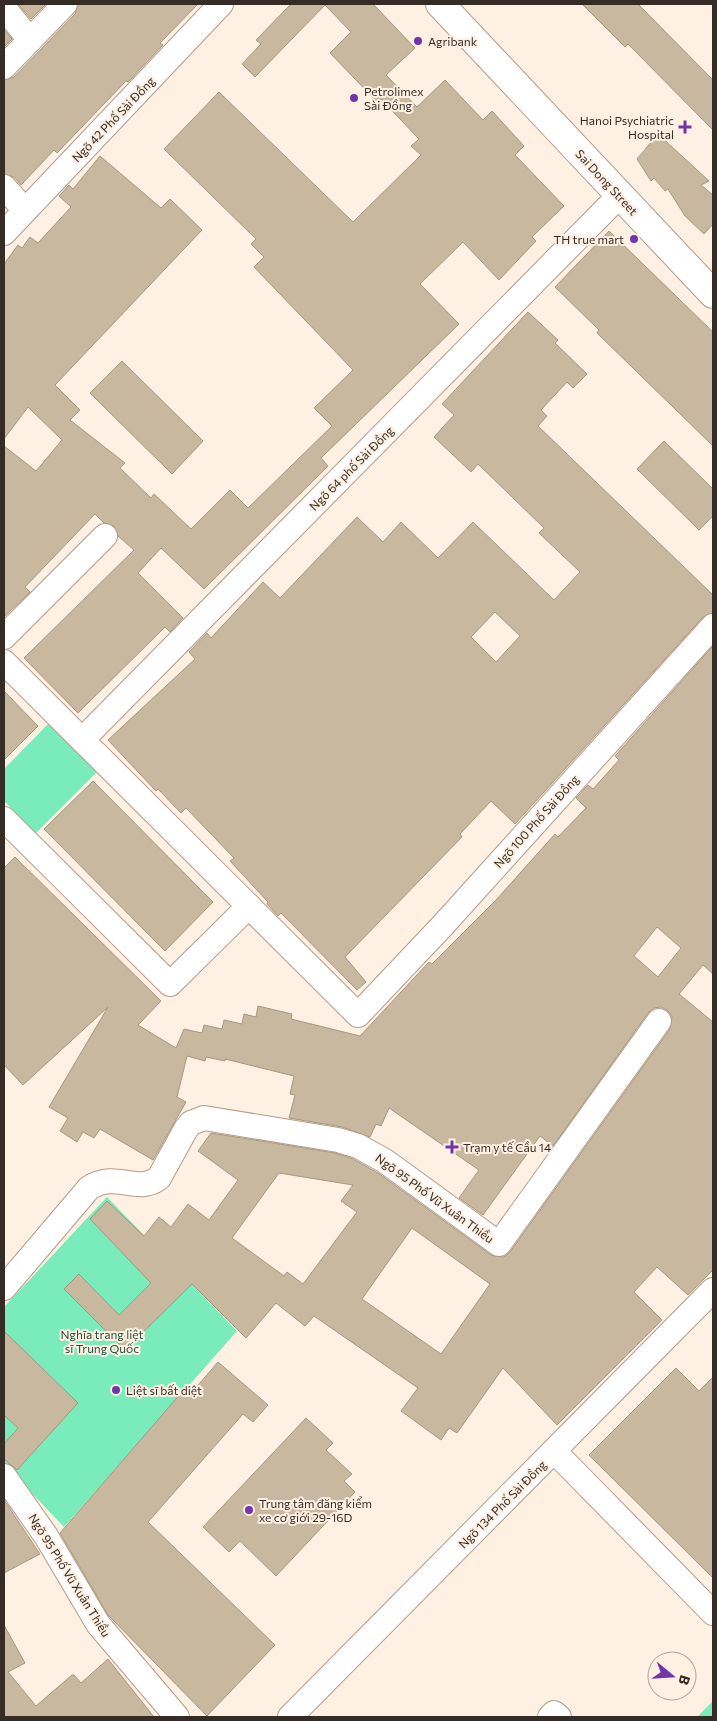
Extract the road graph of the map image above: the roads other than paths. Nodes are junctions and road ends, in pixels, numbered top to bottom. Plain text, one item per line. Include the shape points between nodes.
1 (65, 4) edge
2 (221, 4) edge
3 (440, 4) edge
4 (4, 8) edge
5 (30, 40) junction
6 (4, 67) edge
7 (4, 187) edge
8 (620, 195) junction
9 (25, 210) junction
10 (4, 233) edge
11 (713, 294) edge
12 (105, 536) dead end
13 (713, 626) edge
14 (4, 636) edge
15 (4, 662) edge
16 (82, 740) junction
17 (4, 819) edge
18 (249, 906) junction
19 (660, 1021) dead end
20 (4, 1288) edge
21 (713, 1290) edge
22 (554, 1451) junction
23 (4, 1476) edge
24 (11, 1499) edge
25 (713, 1613) edge
26 (177, 1717) edge
27 (290, 1717) edge
28 (550, 1717) edge
29 (559, 1717) edge

1 - 5 street
2 - 9 street, Ngõ 42 Phố Sài Đồng
3 - 8 street, Sai Dong Street
4 - 5 street
5 - 6 street
7 - 9 street
8 - 11 street, Sai Dong Street
8 - 16 street, Ngõ 64 phố Sài Đồng
9 - 10 street, Ngõ 42 Phố Sài Đồng
12 - 14 street
13 - 18 street, Ngõ 100 Phố Sài Đồng via 358,1015
15 - 16 street
16 - 18 street
17 - 18 street via 170,984
19 - 20 street, Ngõ 95 Phố Vũ Xuân Thiều via 499,1244 385,1161 358,1146 204,1118 191,1123 186,1129 155,1182 142,1185 107,1180 89,1188
21 - 22 street, Ngõ 134 Phố Sài Đồng
22 - 25 street
22 - 27 street, Ngõ 134 Phố Sài Đồng
23 - 24 street, Ngõ 95 Phố Vũ Xuân Thiều
24 - 26 street, Ngõ 95 Phố Vũ Xuân Thiều via 46,1536 98,1624
28 - 29 street via 554,1713

